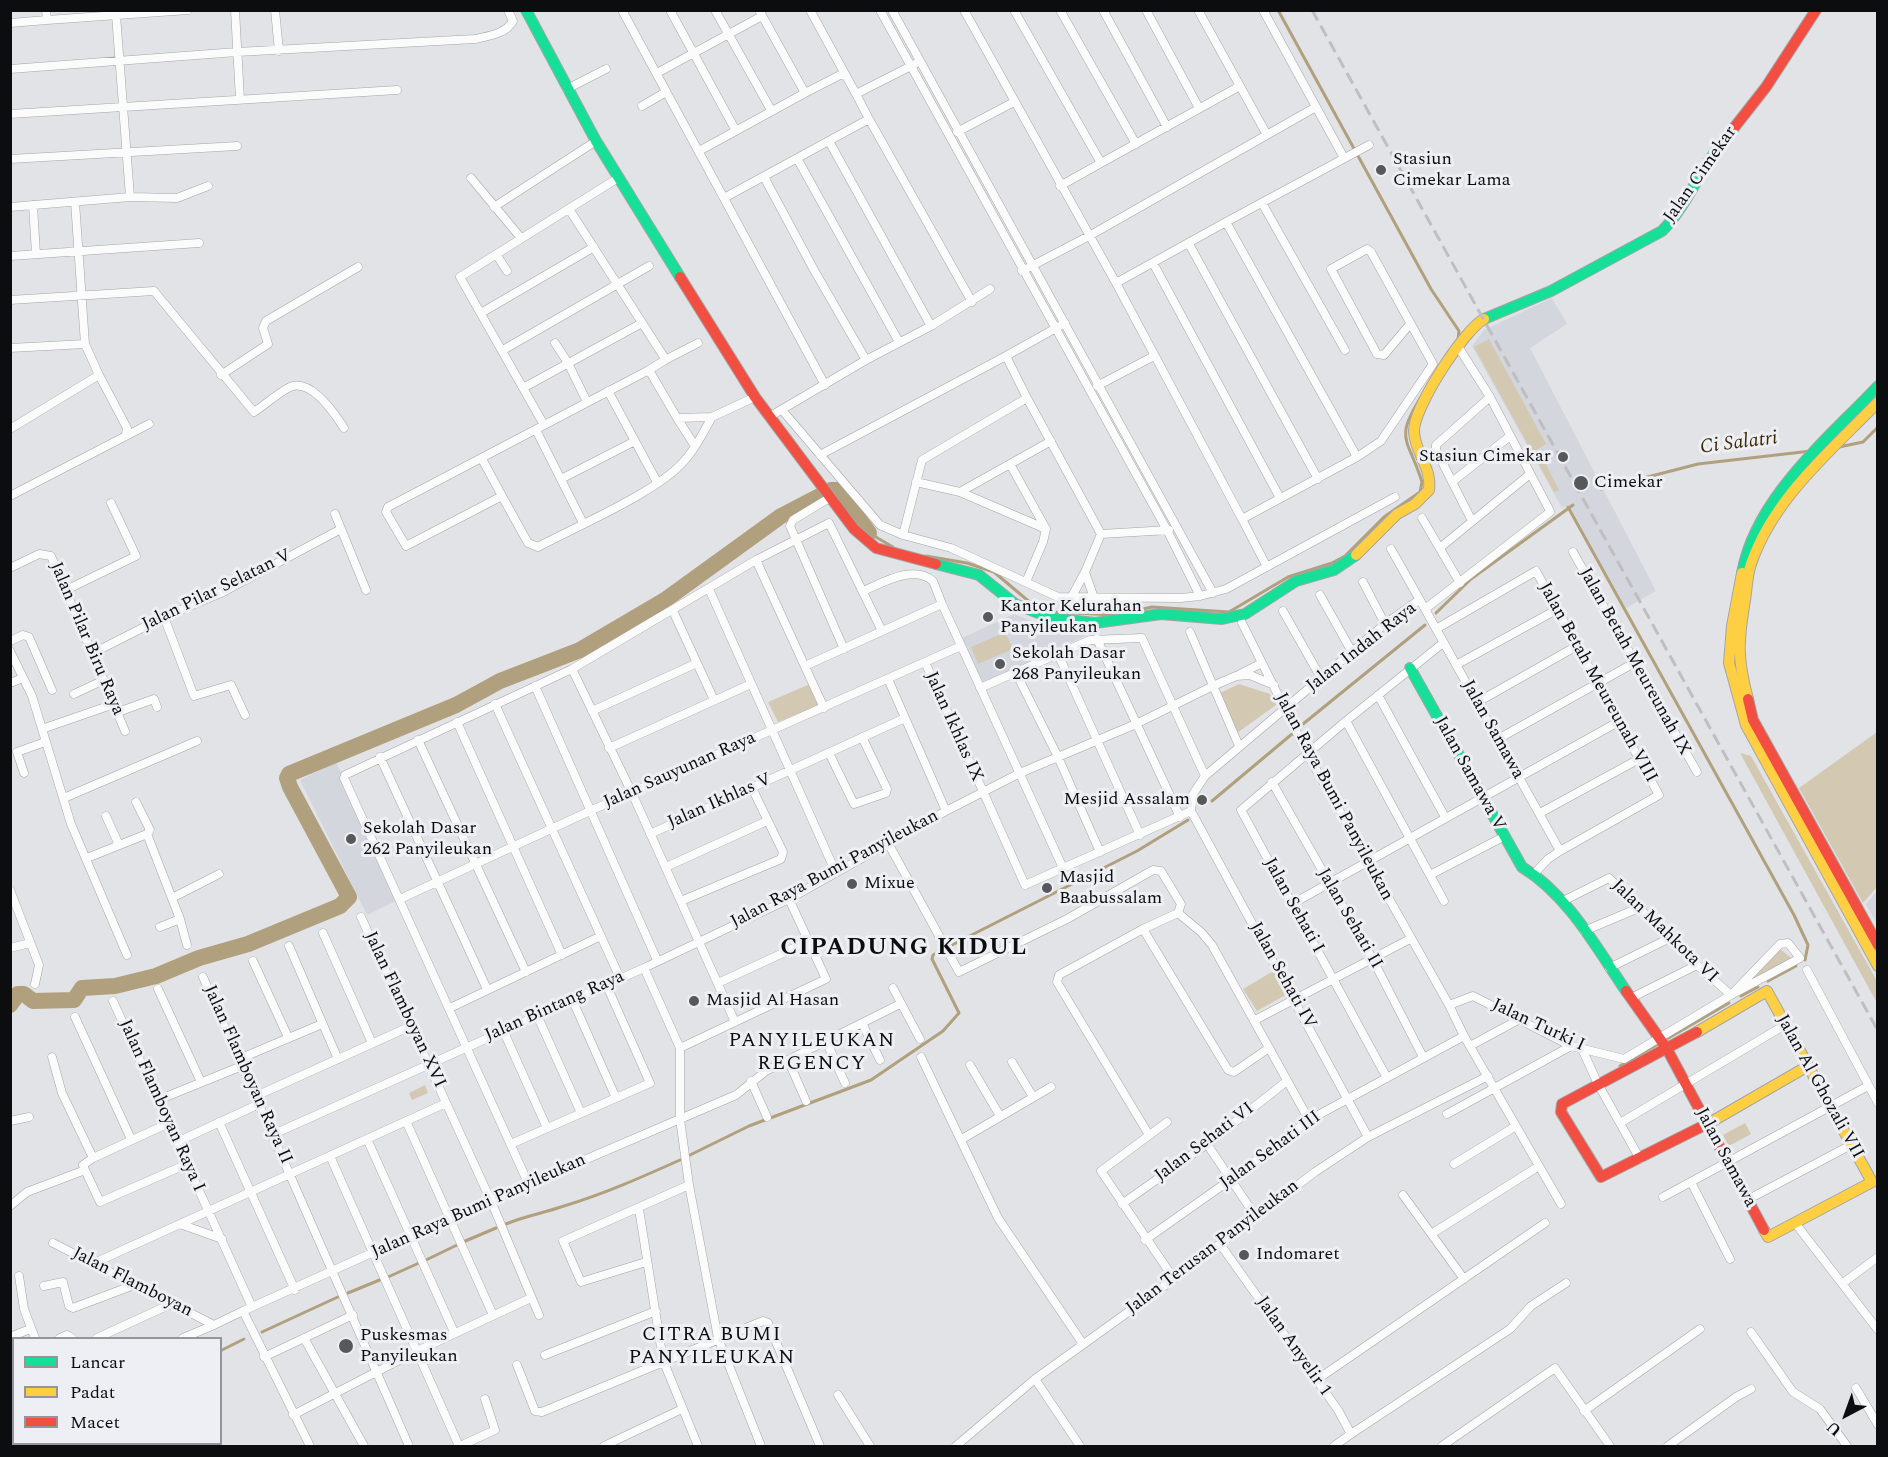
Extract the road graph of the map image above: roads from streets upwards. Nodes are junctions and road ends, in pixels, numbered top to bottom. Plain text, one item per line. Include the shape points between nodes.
1 (46, 10) edge
2 (188, 10) edge
3 (235, 10) edge
4 (275, 10) edge
5 (508, 10) edge
6 (526, 10) edge
7 (622, 10) edge
8 (670, 10) edge
9 (715, 10) edge
10 (810, 10) edge
11 (880, 10) edge
12 (892, 10) edge
13 (964, 10) edge
14 (1014, 10) edge
15 (1060, 10) edge
16 (1103, 10) edge
17 (1146, 10) edge
18 (1198, 10) edge
19 (1263, 10) edge
20 (1816, 10) edge
21 (760, 13) edge
22 (116, 15) junction
23 (47, 20) junction
24 (10, 23) edge
25 (728, 34) junction
26 (279, 51) junction
27 (237, 52) junction
28 (694, 53) junction
29 (919, 62) junction
30 (118, 63) junction
31 (911, 67) junction
32 (10, 69) edge
33 (606, 69) dead end
34 (657, 73) junction
35 (844, 73) junction
36 (1240, 86) junction
37 (567, 89) junction
38 (397, 90) dead end
39 (666, 92) junction
40 (805, 93) junction
41 (856, 94) junction
42 (240, 99) junction
43 (1014, 102) junction
44 (124, 106) junction
45 (642, 106) dead end
46 (1316, 107) junction
47 (1199, 108) junction
48 (771, 111) junction
49 (10, 114) edge
50 (869, 119) junction
51 (1167, 127) junction
52 (959, 130) junction
53 (736, 131) junction
54 (950, 135) junction
55 (1267, 135) junction
56 (596, 141) junction
57 (830, 143) junction
58 (1136, 144) junction
59 (1370, 145) dead end
60 (237, 146) dead end
61 (699, 150) junction
62 (128, 152) junction
63 (1344, 158) junction
64 (10, 159) edge
65 (798, 160) junction
66 (1101, 163) junction
67 (764, 177) junction
68 (471, 178) dead end
69 (618, 178) junction
70 (208, 186) dead end
71 (1060, 186) junction
72 (130, 197) junction
73 (724, 198) junction
74 (75, 202) junction
75 (1263, 203) junction
76 (33, 206) junction
77 (10, 207) edge
78 (494, 207) junction
79 (569, 209) junction
80 (1226, 222) junction
81 (1089, 236) junction
82 (521, 238) junction
83 (199, 243) dead end
84 (1189, 244) junction
85 (594, 247) junction
86 (80, 252) junction
87 (36, 254) junction
88 (496, 254) junction
89 (10, 256) edge
90 (1153, 263) junction
91 (1032, 265) junction
92 (649, 266) dead end
93 (358, 267) dead end
94 (1022, 271) junction
95 (507, 272) dead end
96 (1116, 284) junction
97 (618, 285) junction
98 (990, 289) dead end
99 (83, 295) junction
100 (10, 300) edge
101 (972, 302) junction
102 (481, 313) junction
103 (642, 323) junction
104 (1065, 323) junction
105 (1410, 324) junction
106 (931, 326) junction
107 (1054, 329) junction
108 (899, 342) junction
109 (555, 343) dead end
110 (698, 343) dead end
111 (85, 344) junction
112 (10, 348) edge
113 (1459, 348) junction
114 (503, 350) junction
115 (1345, 350) dead end
116 (1006, 356) junction
117 (1154, 356) junction
118 (665, 360) junction
119 (866, 360) junction
120 (568, 363) junction
121 (1440, 368) junction
122 (649, 370) junction
123 (99, 375) junction
124 (221, 375) junction
125 (825, 385) junction
126 (1099, 385) junction
127 (1878, 386) edge
128 (524, 388) junction
129 (1089, 390) junction
130 (608, 391) junction
131 (755, 397) junction
132 (1490, 397) junction
133 (1027, 398) junction
134 (587, 402) junction
135 (1878, 402) edge
136 (782, 410) junction
137 (254, 412) junction
138 (712, 417) junction
139 (769, 417) junction
140 (677, 418) junction
141 (260, 419) dead end
142 (149, 424) dead end
143 (544, 425) junction
144 (344, 428) dead end
145 (10, 429) edge
146 (536, 430) junction
147 (126, 434) junction
148 (1510, 436) junction
149 (1835, 440) junction
150 (635, 441) junction
151 (1051, 441) junction
152 (695, 446) junction
153 (820, 455) junction
154 (1357, 457) junction
155 (482, 459) junction
156 (1010, 464) junction
157 (1530, 474) junction
158 (561, 479) junction
159 (1318, 479) junction
160 (657, 482) junction
161 (916, 482) junction
162 (1452, 482) junction
163 (960, 492) junction
164 (827, 493) junction
165 (10, 496) edge
166 (502, 496) junction
167 (1395, 497) dead end
168 (1280, 498) junction
169 (111, 503) dead end
170 (335, 514) dead end
171 (1422, 518) dead end
172 (1242, 519) junction
173 (1472, 521) junction
174 (583, 523) junction
175 (1177, 528) junction
176 (341, 529) junction
177 (1046, 529) junction
178 (1167, 530) junction
179 (1101, 534) junction
180 (903, 535) junction
181 (794, 540) junction
182 (1441, 547) junction
183 (1391, 549) dead end
184 (1573, 552) dead end
185 (756, 560) junction
186 (1267, 567) junction
187 (10, 568) edge
188 (1085, 572) junction
189 (1026, 582) junction
190 (1364, 582) dead end
191 (1460, 582) junction
192 (709, 589) junction
193 (66, 590) junction
194 (366, 590) dead end
195 (863, 591) junction
196 (1213, 593) junction
197 (1320, 595) dead end
198 (1200, 596) junction
199 (1071, 598) junction
200 (1094, 598) junction
201 (1419, 600) junction
202 (942, 604) junction
203 (1425, 609) junction
204 (673, 610) junction
205 (1556, 610) junction
206 (1283, 611) dead end
207 (164, 617) junction
208 (1242, 623) dead end
209 (1386, 624) junction
210 (1434, 626) junction
211 (882, 632) junction
212 (1190, 632) dead end
213 (1097, 639) junction
214 (10, 641) edge
215 (1443, 643) junction
216 (961, 646) junction
217 (1575, 647) junction
218 (844, 649) junction
219 (10, 651) edge
220 (1352, 652) junction
221 (93, 653) junction
222 (1058, 654) junction
223 (924, 662) junction
224 (697, 663) junction
225 (1262, 663) junction
226 (1634, 663) junction
227 (1456, 665) junction
228 (805, 666) junction
229 (1410, 668) junction
230 (572, 669) junction
231 (1015, 671) junction
232 (1236, 676) junction
233 (23, 678) junction
234 (1320, 678) junction
235 (888, 679) junction
236 (104, 680) junction
237 (10, 683) edge
238 (751, 684) junction
239 (1596, 684) junction
240 (535, 686) junction
241 (1213, 686) junction
242 (1274, 686) junction
243 (980, 688) junction
244 (52, 690) dead end
245 (74, 694) dead end
246 (1378, 695) junction
247 (714, 700) junction
248 (1476, 703) junction
249 (114, 704) junction
250 (495, 704) junction
251 (1172, 706) junction
252 (158, 707) dead end
253 (824, 708) junction
254 (1285, 708) junction
255 (592, 711) junction
256 (118, 712) junction
257 (245, 715) dead end
258 (905, 718) junction
259 (1346, 721) junction
260 (457, 722) junction
261 (1618, 722) junction
262 (1136, 724) junction
263 (42, 729) junction
264 (125, 731) dead end
265 (771, 731) junction
266 (862, 737) junction
267 (1498, 739) junction
268 (418, 740) junction
269 (1098, 740) junction
270 (197, 741) dead end
271 (45, 742) junction
272 (1239, 746) junction
273 (609, 748) junction
274 (829, 753) junction
275 (1308, 755) junction
276 (380, 757) junction
277 (1058, 757) junction
278 (1639, 759) junction
279 (789, 770) junction
280 (1696, 772) dead end
281 (24, 773) dead end
282 (1020, 774) junction
283 (1204, 776) junction
284 (1518, 777) junction
285 (1272, 782) junction
286 (752, 788) junction
287 (632, 793) junction
288 (982, 793) junction
289 (1481, 797) junction
290 (64, 798) junction
291 (136, 802) dead end
292 (591, 810) junction
293 (946, 811) junction
294 (1191, 811) junction
295 (1540, 813) junction
296 (106, 816) dead end
297 (1180, 817) junction
298 (1445, 817) junction
299 (767, 821) junction
300 (552, 829) junction
301 (147, 834) junction
302 (650, 834) junction
303 (1140, 835) junction
304 (1503, 837) junction
305 (1411, 838) junction
306 (888, 843) junction
307 (119, 845) junction
308 (515, 846) junction
309 (1560, 851) junction
310 (1100, 852) junction
311 (87, 858) junction
312 (1368, 862) junction
313 (475, 864) junction
314 (666, 867) junction
315 (1063, 868) junction
316 (836, 873) junction
317 (219, 874) dead end
318 (1534, 874) junction
319 (1431, 878) junction
320 (438, 881) junction
321 (1329, 883) junction
322 (1841, 889) junction
323 (10, 890) edge
324 (172, 898) junction
325 (400, 899) junction
326 (789, 899) junction
327 (1444, 901) dead end
328 (1563, 901) junction
329 (681, 902) junction
330 (1292, 904) junction
331 (1641, 907) junction
332 (1178, 913) junction
333 (361, 917) dead end
334 (180, 919) junction
335 (160, 927) dead end
336 (1143, 930) junction
337 (1584, 931) junction
338 (323, 933) dead end
339 (601, 936) junction
340 (1670, 938) junction
341 (1410, 939) junction
342 (699, 941) junction
343 (809, 941) junction
344 (30, 943) junction
345 (187, 945) dead end
346 (1878, 945) edge
347 (289, 946) dead end
348 (10, 948) edge
349 (127, 955) dead end
350 (562, 955) junction
351 (1372, 958) junction
352 (657, 960) junction
353 (253, 962) dead end
354 (1697, 965) junction
355 (1878, 966) edge
356 (644, 968) junction
357 (1610, 968) junction
358 (1807, 970) dead end
359 (526, 972) junction
360 (203, 977) dead end
361 (620, 978) junction
362 (1333, 979) junction
363 (718, 983) junction
364 (35, 984) dead end
365 (606, 984) junction
366 (893, 988) dead end
367 (158, 989) dead end
368 (487, 989) junction
369 (1731, 995) junction
370 (1633, 998) junction
371 (572, 999) junction
372 (1294, 999) junction
373 (113, 1001) dead end
374 (900, 1004) junction
375 (1449, 1005) junction
376 (450, 1008) junction
377 (537, 1015) junction
378 (75, 1017) dead end
379 (1255, 1020) junction
380 (1518, 1020) junction
381 (735, 1022) junction
382 (862, 1023) junction
383 (322, 1024) junction
384 (1785, 1025) junction
385 (411, 1026) junction
386 (503, 1030) junction
387 (1464, 1036) junction
388 (288, 1037) junction
389 (920, 1039) dead end
390 (826, 1041) junction
391 (372, 1043) junction
392 (1664, 1044) junction
393 (467, 1046) junction
394 (1470, 1046) junction
395 (1571, 1046) junction
396 (680, 1048) junction
397 (1269, 1048) junction
398 (1582, 1049) junction
399 (52, 1057) dead end
400 (921, 1057) dead end
401 (1423, 1057) junction
402 (338, 1059) junction
403 (788, 1060) junction
404 (880, 1060) dead end
405 (1012, 1062) dead end
406 (241, 1063) junction
407 (429, 1065) junction
408 (970, 1065) dead end
409 (1808, 1066) junction
410 (1488, 1076) junction
411 (1387, 1078) junction
412 (751, 1081) junction
413 (1287, 1081) junction
414 (201, 1082) junction
415 (845, 1083) dead end
416 (1598, 1084) junction
417 (1685, 1084) junction
418 (1493, 1086) junction
419 (1868, 1086) junction
420 (1051, 1087) dead end
421 (1033, 1097) junction
422 (616, 1098) junction
423 (1348, 1098) junction
424 (158, 1100) junction
425 (257, 1100) junction
426 (806, 1101) dead end
427 (446, 1103) junction
428 (1878, 1103) edge
429 (1830, 1106) junction
430 (581, 1113) junction
431 (1447, 1114) dead end
432 (1000, 1116) junction
433 (29, 1117) dead end
434 (767, 1117) dead end
435 (680, 1119) junction
436 (1309, 1120) junction
437 (10, 1121) edge
438 (406, 1121) junction
439 (219, 1122) junction
440 (1167, 1122) dead end
441 (169, 1123) junction
442 (1620, 1123) junction
443 (1707, 1124) junction
444 (1516, 1126) junction
445 (547, 1128) junction
446 (274, 1134) junction
447 (1149, 1135) junction
448 (1367, 1135) junction
449 (368, 1138) junction
450 (962, 1138) junction
451 (131, 1139) junction
452 (177, 1142) junction
453 (511, 1144) junction
454 (1207, 1144) junction
455 (1851, 1145) junction
456 (330, 1156) junction
457 (93, 1158) junction
458 (1640, 1159) junction
459 (1727, 1162) junction
460 (187, 1164) junction
461 (1454, 1164) dead end
462 (1539, 1166) junction
463 (85, 1170) junction
464 (291, 1173) junction
465 (1230, 1180) junction
466 (1691, 1182) junction
467 (529, 1185) junction
468 (689, 1185) junction
469 (250, 1191) junction
470 (1404, 1195) dead end
471 (1663, 1197) dead end
472 (1747, 1200) junction
473 (491, 1201) junction
474 (1122, 1204) junction
475 (1561, 1204) dead end
476 (10, 1206) edge
477 (639, 1209) junction
478 (209, 1211) junction
479 (1256, 1217) junction
480 (449, 1218) junction
481 (1545, 1223) dead end
482 (1795, 1223) junction
483 (180, 1224) junction
484 (1436, 1231) dead end
485 (411, 1236) junction
486 (222, 1239) junction
487 (1145, 1240) junction
488 (53, 1243) dead end
489 (1220, 1244) junction
490 (374, 1253) junction
491 (1878, 1257) edge
492 (1730, 1259) dead end
493 (645, 1262) junction
494 (92, 1264) junction
495 (334, 1272) junction
496 (19, 1276) dead end
497 (1174, 1279) junction
498 (1464, 1279) junction
499 (1566, 1283) dead end
500 (1843, 1283) junction
501 (44, 1286) dead end
502 (134, 1286) junction
503 (294, 1290) junction
504 (531, 1298) junction
505 (171, 1304) junction
506 (252, 1307) junction
507 (243, 1311) junction
508 (656, 1311) junction
509 (353, 1315) junction
510 (493, 1315) junction
511 (539, 1316) dead end
512 (214, 1325) junction
513 (30, 1329) junction
514 (1700, 1329) dead end
515 (1877, 1329) edge
516 (454, 1332) junction
517 (1751, 1332) dead end
518 (10, 1337) edge
519 (34, 1337) edge
520 (99, 1337) edge
521 (185, 1337) edge
522 (304, 1338) junction
523 (718, 1338) junction
524 (1083, 1344) junction
525 (417, 1351) junction
526 (545, 1355) dead end
527 (264, 1357) junction
528 (663, 1360) junction
529 (517, 1365) dead end
530 (377, 1372) junction
531 (1035, 1379) junction
532 (1316, 1380) junction
533 (1856, 1388) dead end
534 (1751, 1389) dead end
535 (334, 1393) junction
536 (838, 1395) dead end
537 (485, 1399) dead end
538 (682, 1409) junction
539 (1584, 1411) junction
540 (293, 1415) junction
541 (1878, 1425) edge
542 (1351, 1434) junction
543 (310, 1446) edge
544 (364, 1446) edge
545 (409, 1446) edge
546 (460, 1446) edge
547 (604, 1446) edge
548 (698, 1446) edge
549 (761, 1446) edge
550 (820, 1446) edge
551 (870, 1446) edge
552 (956, 1446) edge
553 (1080, 1446) edge
554 (1334, 1446) edge
555 (1442, 1446) edge
556 (1610, 1446) edge
557 (1668, 1446) edge
558 (1847, 1446) edge

1 - 23 street
2 - 22 street
3 - 27 street
4 - 26 street
5 - 26 street via 511,25 492,36
6 - 37 street
7 - 34 street
8 - 28 street
9 - 25 street
10 - 35 street
11 - 31 street
12 - 29 street
13 - 43 street
14 - 66 street
15 - 58 street
16 - 51 street
17 - 47 street
18 - 36 street
19 - 46 street
20 - 113 street, Jalan Cimekar via 1662,231 1536,299 1479,321
21 - 25 street
21 - 40 street
22 - 23 street
22 - 30 street
23 - 24 street
25 - 28 street
25 - 48 street
26 - 27 street
27 - 30 street
27 - 42 street
28 - 34 street
28 - 53 street
29 - 31 street
29 - 52 street
30 - 32 street
30 - 44 street
31 - 41 street
31 - 54 street
33 - 37 street
34 - 39 street
35 - 40 street
35 - 41 street
36 - 47 street
36 - 55 street
37 - 56 street
38 - 42 street
39 - 45 street
39 - 61 street
40 - 48 street
41 - 50 street
42 - 44 street
43 - 52 street
43 - 71 street
44 - 49 street
44 - 62 street
46 - 55 street
46 - 63 street
47 - 51 street
48 - 53 street
50 - 57 street
50 - 101 street
51 - 58 street
52 - 54 street
52 - 91 street
53 - 61 street
54 - 94 street
55 - 81 street
56 - 69 street
56 - 78 street
57 - 65 street
57 - 106 street
58 - 66 street
59 - 63 street
60 - 62 street
61 - 73 street
62 - 64 street
62 - 72 street
63 - 75 street
65 - 67 street
65 - 108 street
66 - 71 street
67 - 73 street
67 - 119 street
68 - 78 street
69 - 79 street
69 - 131 street
70 - 72 street via 177,198
71 - 81 street
72 - 74 street
73 - 125 street
74 - 76 street
74 - 86 street
75 - 80 street
75 - 115 street
76 - 77 street
76 - 87 street
78 - 82 street
79 - 82 street
79 - 85 street
80 - 84 street
80 - 154 street
81 - 91 street
81 - 96 street
82 - 88 street
83 - 86 street
84 - 90 street
84 - 159 street
85 - 97 street
85 - 102 street
86 - 87 street
86 - 99 street
87 - 89 street
88 - 95 street
88 - 102 street via 460,277
90 - 96 street
90 - 168 street
91 - 94 street
91 - 104 street
92 - 97 street
93 - 124 street via 266,321 262,328 268,344
94 - 107 street
96 - 117 street
97 - 103 street
97 - 114 street
98 - 101 street
99 - 100 street
99 - 111 street
99 - 124 street via 157,292
101 - 106 street
102 - 114 street
103 - 118 street
103 - 120 street
104 - 107 street
104 - 126 street
105 - 105 street via 1384,355 1377,354 1331,269 1367,249
105 - 121 street
106 - 108 street
107 - 116 street
107 - 129 street
108 - 119 street
109 - 120 street
110 - 118 street
111 - 112 street
111 - 123 street
113 - 121 street
113 - 132 street
114 - 128 street
116 - 133 street
116 - 153 street
117 - 126 street
117 - 172 street
118 - 122 street
119 - 125 street
120 - 128 street
120 - 134 street
121 - 154 street via 1381,441
121 - 164 street via 1414,422 1416,441 1431,481 1422,499 1397,514 1348,562 1296,581 1236,617 1204,619 1152,614 1095,623 1038,615 1015,604 979,575 868,543
122 - 130 street
122 - 140 street
123 - 145 street
123 - 147 street via 127,428
124 - 137 street
125 - 136 street
126 - 129 street
126 - 175 street
127 - 149 street
128 - 143 street
129 - 178 street
130 - 134 street
130 - 150 street
131 - 138 street
131 - 139 street
132 - 148 street
132 - 162 street via 1437,441 1436,450
133 - 151 street
133 - 161 street via 925,456
134 - 143 street
135 - 149 street
136 - 139 street
136 - 153 street
137 - 141 street
137 - 144 street via 299,385 324,402
138 - 140 street
138 - 152 street
139 - 164 street
140 - 152 street
142 - 147 street
143 - 146 street
146 - 155 street
146 - 158 street
147 - 165 street
148 - 157 street
148 - 162 street
149 - 322 street via 1796,487 1751,564 1738,662 1753,720
149 - 322 street via 1822,444 1810,457 1764,517 1744,561 1729,663 1746,725
150 - 158 street
150 - 160 street
151 - 156 street
151 - 179 street
152 - 160 street via 685,460
153 - 180 street via 880,525
154 - 159 street
155 - 166 street
155 - 166 street via 388,507 386,512 402,543 406,546
156 - 163 street
156 - 177 street
157 - 173 street
157 - 191 street, Jalan Indah Raya via 1550,512
158 - 174 street
159 - 168 street
160 - 174 street
161 - 163 street
161 - 180 street
162 - 173 street
163 - 177 street
164 - 181 street via 790,522
166 - 174 street via 532,547 538,548
167 - 186 street
168 - 172 street
169 - 193 street via 136,556
170 - 176 street
171 - 182 street
172 - 186 street
173 - 182 street
175 - 178 street
175 - 196 street
176 - 194 street
176 - 207 street, Jalan Pilar Selatan V via 223,592
177 - 189 street
178 - 179 street
178 - 198 street
179 - 188 street
180 - 189 street via 951,548
181 - 185 street
181 - 195 street via 832,524
181 - 218 street
182 - 191 street
183 - 201 street
184 - 226 street, Jalan Betah Meureunah IX
185 - 192 street
185 - 228 street
186 - 196 street
187 - 193 street, Jalan Pilar Biru Raya via 48,553
188 - 199 street
188 - 200 street
189 - 199 street via 1044,593
190 - 209 street
191 - 203 street, Jalan Indah Raya
192 - 204 street
192 - 238 street
193 - 221 street, Jalan Pilar Biru Raya
195 - 202 street via 906,575 918,575 933,581
195 - 211 street
196 - 198 street
197 - 220 street
198 - 200 street
199 - 200 street
201 - 203 street, Jalan Indah Raya
201 - 209 street, Jalan Indah Raya
202 - 211 street
202 - 216 street
203 - 210 street, Jalan Samawa
204 - 224 street
204 - 230 street
205 - 210 street, Jalan Betah Meureunah VIII via 1536,572
205 - 217 street, Jalan Betah Meureunah VIII
205 - 227 street
206 - 234 street
207 - 221 street, Jalan Pilar Selatan V
207 - 257 street via 194,696 228,684
208 - 225 street
209 - 220 street, Jalan Indah Raya
210 - 215 street, Jalan Samawa
211 - 218 street
212 - 241 street
213 - 222 street
213 - 251 street via 1142,638
213 - 262 street
214 - 244 street via 23,635 29,637
215 - 227 street, Jalan Samawa
215 - 229 street, Jalan Sehati I
216 - 223 street, Jalan Sauyunan Raya
216 - 243 street
217 - 239 street, Jalan Betah Meureunah VIII
217 - 248 street
218 - 228 street
219 - 233 street
220 - 234 street, Jalan Indah Raya
221 - 236 street, Jalan Pilar Biru Raya
222 - 231 street
222 - 269 street
223 - 235 street, Jalan Sauyunan Raya
223 - 288 street, Jalan Ikhlas IX
224 - 247 street
224 - 255 street
225 - 232 street
225 - 242 street
226 - 239 street
226 - 280 street, Jalan Betah Meureunah IX
227 - 248 street, Jalan Samawa
228 - 253 street
229 - 246 street, Jalan Sehati I
229 - 289 street, Jalan Samawa V
230 - 240 street
230 - 255 street
231 - 243 street
231 - 277 street
232 - 241 street, Jalan Raya Bumi Panyileukan
232 - 242 street, Jalan Raya Bumi Panyileukan via 1250,675
233 - 237 street
233 - 263 street
234 - 254 street, Jalan Indah Raya
235 - 253 street, Jalan Sauyunan Raya
235 - 258 street
236 - 245 street
236 - 249 street, Jalan Pilar Biru Raya
238 - 247 street
238 - 265 street
239 - 261 street, Jalan Betah Meureunah VIII
239 - 267 street
240 - 250 street
240 - 292 street
241 - 251 street, Jalan Raya Bumi Panyileukan
241 - 272 street
242 - 254 street, Jalan Raya Bumi Panyileukan
243 - 282 street
246 - 259 street, Jalan Sehati I
246 - 298 street
247 - 273 street
248 - 267 street, Jalan Samawa
249 - 256 street, Jalan Pilar Biru Raya
249 - 263 street
250 - 260 street
250 - 300 street
251 - 262 street, Jalan Raya Bumi Panyileukan
251 - 283 street
252 - 256 street via 154,699
253 - 265 street, Jalan Sauyunan Raya
254 - 272 street, Jalan Indah Raya
254 - 275 street, Jalan Raya Bumi Panyileukan
255 - 273 street
256 - 264 street, Jalan Pilar Biru Raya
258 - 266 street, Jalan Ikhlas V
258 - 293 street
259 - 275 street, Jalan Sehati I
259 - 305 street
260 - 268 street
260 - 308 street
261 - 278 street, Jalan Betah Meureunah VIII
261 - 284 street
262 - 269 street, Jalan Raya Bumi Panyileukan
262 - 297 street
263 - 271 street
265 - 279 street
265 - 287 street, Jalan Sauyunan Raya
266 - 274 street, Jalan Ikhlas V
266 - 274 street via 886,793 854,804
267 - 284 street, Jalan Samawa
268 - 276 street
268 - 313 street
269 - 277 street, Jalan Raya Bumi Panyileukan
269 - 303 street
270 - 290 street
271 - 281 street via 17,752
271 - 290 street
272 - 283 street, Jalan Indah Raya
273 - 287 street
274 - 279 street, Jalan Ikhlas V
275 - 285 street, Jalan Sehati I
275 - 312 street, Jalan Raya Bumi Panyileukan
276 - 320 street
276 - 325 street via 348,772 344,778
277 - 282 street, Jalan Raya Bumi Panyileukan
277 - 310 street
278 - 295 street
278 - 309 street, Jalan Betah Meureunah VIII via 1659,795
279 - 286 street, Jalan Ikhlas V
279 - 316 street
282 - 288 street, Jalan Raya Bumi Panyileukan
282 - 315 street
283 - 294 street via 1193,794
284 - 289 street
284 - 295 street, Jalan Samawa
285 - 321 street, Jalan Sehati II
285 - 330 street, Jalan Sehati I via 1241,810
286 - 299 street
286 - 302 street, Jalan Ikhlas V
287 - 292 street, Jalan Sauyunan Raya
287 - 302 street
288 - 293 street, Jalan Raya Bumi Panyileukan
288 - 315 street, Jalan Ikhlas IX via 1025,885
289 - 298 street
289 - 304 street, Jalan Samawa V
290 - 311 street
291 - 301 street via 150,830
292 - 300 street, Jalan Sauyunan Raya
292 - 352 street
293 - 306 street, Jalan Raya Bumi Panyileukan
294 - 297 street
294 - 372 street, Jalan Sehati IV
295 - 309 street, Jalan Samawa
296 - 307 street
297 - 303 street
298 - 305 street
299 - 314 street
299 - 329 street via 783,852 781,859
300 - 308 street, Jalan Sauyunan Raya
300 - 339 street
301 - 307 street
301 - 324 street
302 - 314 street
303 - 310 street
304 - 318 street, Jalan Samawa V via 1522,867
304 - 319 street
305 - 312 street
305 - 319 street
306 - 316 street, Jalan Raya Bumi Panyileukan
306 - 332 street via 959,972 1067,919 1153,870 1161,871 1182,904
307 - 311 street
308 - 313 street, Jalan Sauyunan Raya
308 - 350 street
309 - 318 street
310 - 315 street
311 - 349 street
312 - 321 street
312 - 341 street, Jalan Raya Bumi Panyileukan
313 - 320 street, Jalan Sauyunan Raya
313 - 359 street
314 - 329 street
316 - 326 street, Jalan Raya Bumi Panyileukan
317 - 324 street
318 - 328 street, Jalan Samawa
319 - 327 street
320 - 325 street, Jalan Sauyunan Raya
320 - 368 street
321 - 330 street
321 - 351 street, Jalan Sehati II
322 - 346 street
322 - 355 street
323 - 344 street
324 - 334 street
325 - 376 street
326 - 342 street, Jalan Raya Bumi Panyileukan
326 - 343 street
328 - 331 street, Jalan Mahkota VI via 1609,878
328 - 337 street, Jalan Samawa
329 - 342 street
330 - 362 street, Jalan Sehati I
331 - 337 street
331 - 340 street, Jalan Mahkota VI
332 - 336 street
332 - 379 street via 1212,945
333 - 385 street, Jalan Flamboyan XVI
334 - 335 street
334 - 345 street
336 - 397 street via 1227,1070 1234,1072
336 - 447 street via 1101,950 1057,978
337 - 357 street, Jalan Samawa
338 - 391 street
339 - 350 street
339 - 361 street
340 - 354 street, Jalan Mahkota VI
340 - 357 street
341 - 351 street
341 - 375 street, Jalan Raya Bumi Panyileukan
342 - 352 street, Jalan Raya Bumi Panyileukan
342 - 363 street
343 - 363 street
343 - 381 street via 826,980
344 - 348 street
344 - 364 street via 39,965
347 - 383 street
350 - 359 street
351 - 362 street
351 - 401 street, Jalan Sehati II
352 - 356 street, Jalan Raya Bumi Panyileukan
353 - 388 street
354 - 369 street, Jalan Mahkota VI
354 - 370 street
356 - 361 street, Jalan Bintang Raya
356 - 396 street
357 - 370 street, Jalan Samawa
358 - 419 street
359 - 368 street
360 - 406 street, Jalan Flamboyan Raya II
361 - 365 street, Jalan Bintang Raya
362 - 372 street
362 - 411 street, Jalan Sehati I
363 - 381 street
365 - 371 street, Jalan Bintang Raya
365 - 422 street via 650,1083
366 - 374 street
367 - 414 street
368 - 376 street
369 - 369 street via 1800,958 1788,943 1780,944
369 - 392 street, Jalan Turki I
370 - 392 street, Jalan Samawa
371 - 377 street, Jalan Bintang Raya
371 - 422 street
372 - 379 street
372 - 423 street, Jalan Sehati IV
373 - 424 street, Jalan Flamboyan Raya I
374 - 382 street, Jalan Raya Bumi Panyileukan
374 - 389 street
375 - 380 street, Jalan Turki I via 1473,996
375 - 387 street, Jalan Raya Bumi Panyileukan
376 - 393 street
377 - 386 street, Jalan Bintang Raya
377 - 430 street
378 - 451 street
379 - 397 street
380 - 394 street
380 - 395 street, Jalan Turki I
381 - 396 street
382 - 390 street, Jalan Raya Bumi Panyileukan
382 - 404 street
383 - 388 street
383 - 402 street
384 - 392 street, Jalan Al Ghozali VII via 1767,992
384 - 409 street, Jalan Al Ghozali VII
384 - 417 street
385 - 391 street
385 - 407 street, Jalan Flamboyan XVI
386 - 393 street, Jalan Bintang Raya
386 - 445 street
387 - 394 street, Jalan Raya Bumi Panyileukan
387 - 401 street, Jalan Sehati III
388 - 406 street
390 - 403 street, Jalan Raya Bumi Panyileukan
390 - 415 street
391 - 402 street
392 - 398 street, Jalan Turki I via 1624,1059
392 - 416 street
392 - 417 street, Jalan Samawa
393 - 407 street, Jalan Bintang Raya
393 - 453 street
394 - 410 street, Jalan Raya Bumi Panyileukan
395 - 398 street, Jalan Turki I
395 - 418 street
396 - 435 street
397 - 413 street
398 - 416 street
399 - 457 street via 62,1093
400 - 450 street
401 - 411 street, Jalan Sehati III
402 - 425 street
403 - 412 street, Jalan Raya Bumi Panyileukan
403 - 426 street
405 - 421 street
406 - 414 street
406 - 425 street, Jalan Flamboyan Raya II
407 - 427 street, Jalan Flamboyan XVI
407 - 446 street, Jalan Bintang Raya
408 - 432 street
409 - 429 street, Jalan Al Ghozali VII
409 - 443 street
410 - 418 street, Jalan Raya Bumi Panyileukan
410 - 448 street, Jalan Terusan Panyileukan
411 - 423 street, Jalan Sehati III
412 - 434 street
412 - 435 street, Jalan Raya Bumi Panyileukan via 736,1095
413 - 436 street
413 - 454 street, Jalan Sehati VI
414 - 424 street
416 - 442 street
416 - 458 street via 1562,1104 1561,1112 1601,1177
417 - 442 street
417 - 443 street, Jalan Samawa
418 - 431 street
418 - 444 street, Jalan Raya Bumi Panyileukan
419 - 428 street
419 - 429 street
420 - 421 street
421 - 432 street
422 - 430 street
423 - 436 street, Jalan Sehati III
423 - 448 street, Jalan Sehati IV
424 - 441 street, Jalan Flamboyan Raya I
425 - 439 street
425 - 446 street, Jalan Flamboyan Raya II
427 - 438 street
427 - 473 street, Jalan Flamboyan XVI
429 - 455 street, Jalan Al Ghozali VII
429 - 459 street
430 - 445 street
432 - 450 street
433 - 437 street
435 - 467 street, Jalan Raya Bumi Panyileukan
435 - 468 street
436 - 465 street, Jalan Sehati III
438 - 449 street
438 - 480 street
439 - 452 street
439 - 469 street
440 - 447 street
441 - 451 street
441 - 452 street, Jalan Flamboyan Raya I
442 - 458 street
443 - 458 street
443 - 459 street, Jalan Samawa
444 - 461 street
444 - 462 street, Jalan Raya Bumi Panyileukan
445 - 453 street
446 - 464 street, Jalan Flamboyan Raya II
447 - 474 street via 1101,1171
448 - 479 street, Jalan Terusan Panyileukan
449 - 456 street
449 - 485 street
450 - 524 street via 998,1218
451 - 457 street
452 - 460 street, Jalan Flamboyan Raya I
453 - 467 street
454 - 465 street
454 - 474 street, Jalan Sehati VI
455 - 472 street
455 - 482 street, Jalan Al Ghozali VII via 1872,1182
456 - 464 street
456 - 490 street
457 - 463 street via 83,1165
459 - 466 street
459 - 472 street, Jalan Samawa
460 - 463 street via 100,1202
460 - 478 street, Jalan Flamboyan Raya I
462 - 475 street, Jalan Raya Bumi Panyileukan
462 - 484 street
463 - 476 street via 27,1192
464 - 469 street
464 - 495 street, Jalan Flamboyan Raya II
465 - 479 street
465 - 487 street, Jalan Sehati III
466 - 471 street
466 - 492 street
467 - 473 street, Jalan Raya Bumi Panyileukan
468 - 477 street
468 - 523 street
469 - 478 street
469 - 503 street
470 - 498 street
472 - 482 street, Jalan Samawa via 1768,1237
473 - 480 street, Jalan Raya Bumi Panyileukan
473 - 504 street, Jalan Flamboyan XVI
474 - 487 street
477 - 493 street
477 - 493 street via 567,1239 564,1246 580,1282
478 - 483 street
478 - 486 street, Jalan Flamboyan Raya I
479 - 489 street, Jalan Terusan Panyileukan
480 - 485 street, Jalan Raya Bumi Panyileukan
480 - 510 street
481 - 498 street
482 - 500 street
483 - 486 street
483 - 494 street
485 - 490 street, Jalan Raya Bumi Panyileukan
485 - 516 street
486 - 506 street, Jalan Flamboyan Raya I
487 - 497 street
488 - 494 street, Jalan Flamboyan
489 - 497 street, Jalan Terusan Panyileukan
489 - 532 street, Jalan Anyelir 1
490 - 495 street, Jalan Raya Bumi Panyileukan
490 - 525 street
491 - 500 street
493 - 508 street
494 - 502 street, Jalan Flamboyan
495 - 503 street, Jalan Raya Bumi Panyileukan
495 - 509 street, Jalan Flamboyan Raya II
496 - 513 street
497 - 524 street, Jalan Terusan Panyileukan
498 - 532 street
499 - 542 street via 1531,1306 1510,1329
500 - 515 street
501 - 502 street via 63,1282 69,1306 75,1308
502 - 505 street, Jalan Flamboyan
503 - 506 street, Jalan Raya Bumi Panyileukan
504 - 510 street
504 - 511 street, Jalan Flamboyan XVI
505 - 512 street, Jalan Flamboyan
505 - 520 street
506 - 507 street, Jalan Raya Bumi Panyileukan
507 - 512 street, Jalan Flamboyan
507 - 527 street
508 - 526 street
508 - 528 street
509 - 522 street
509 - 530 street, Jalan Flamboyan Raya II
510 - 516 street
512 - 521 street
513 - 518 street
513 - 519 street
514 - 539 street
516 - 525 street
517 - 558 street via 1793,1392 1820,1409
522 - 527 street
522 - 535 street
523 - 528 street
523 - 549 street
523 - 550 street via 763,1321 768,1323
524 - 531 street, Jalan Terusan Panyileukan
525 - 530 street
525 - 546 street
527 - 540 street
528 - 529 street via 542,1412 535,1410
528 - 538 street
530 - 535 street
530 - 545 street, Jalan Flamboyan Raya II
531 - 552 street, Jalan Terusan Panyileukan
531 - 553 street
532 - 542 street, Jalan Anyelir 1
533 - 541 street
534 - 557 street
535 - 540 street
535 - 544 street
536 - 551 street
537 - 546 street via 495,1430
538 - 547 street
538 - 548 street
539 - 555 street via 1555,1368
539 - 556 street
540 - 543 street
542 - 554 street

